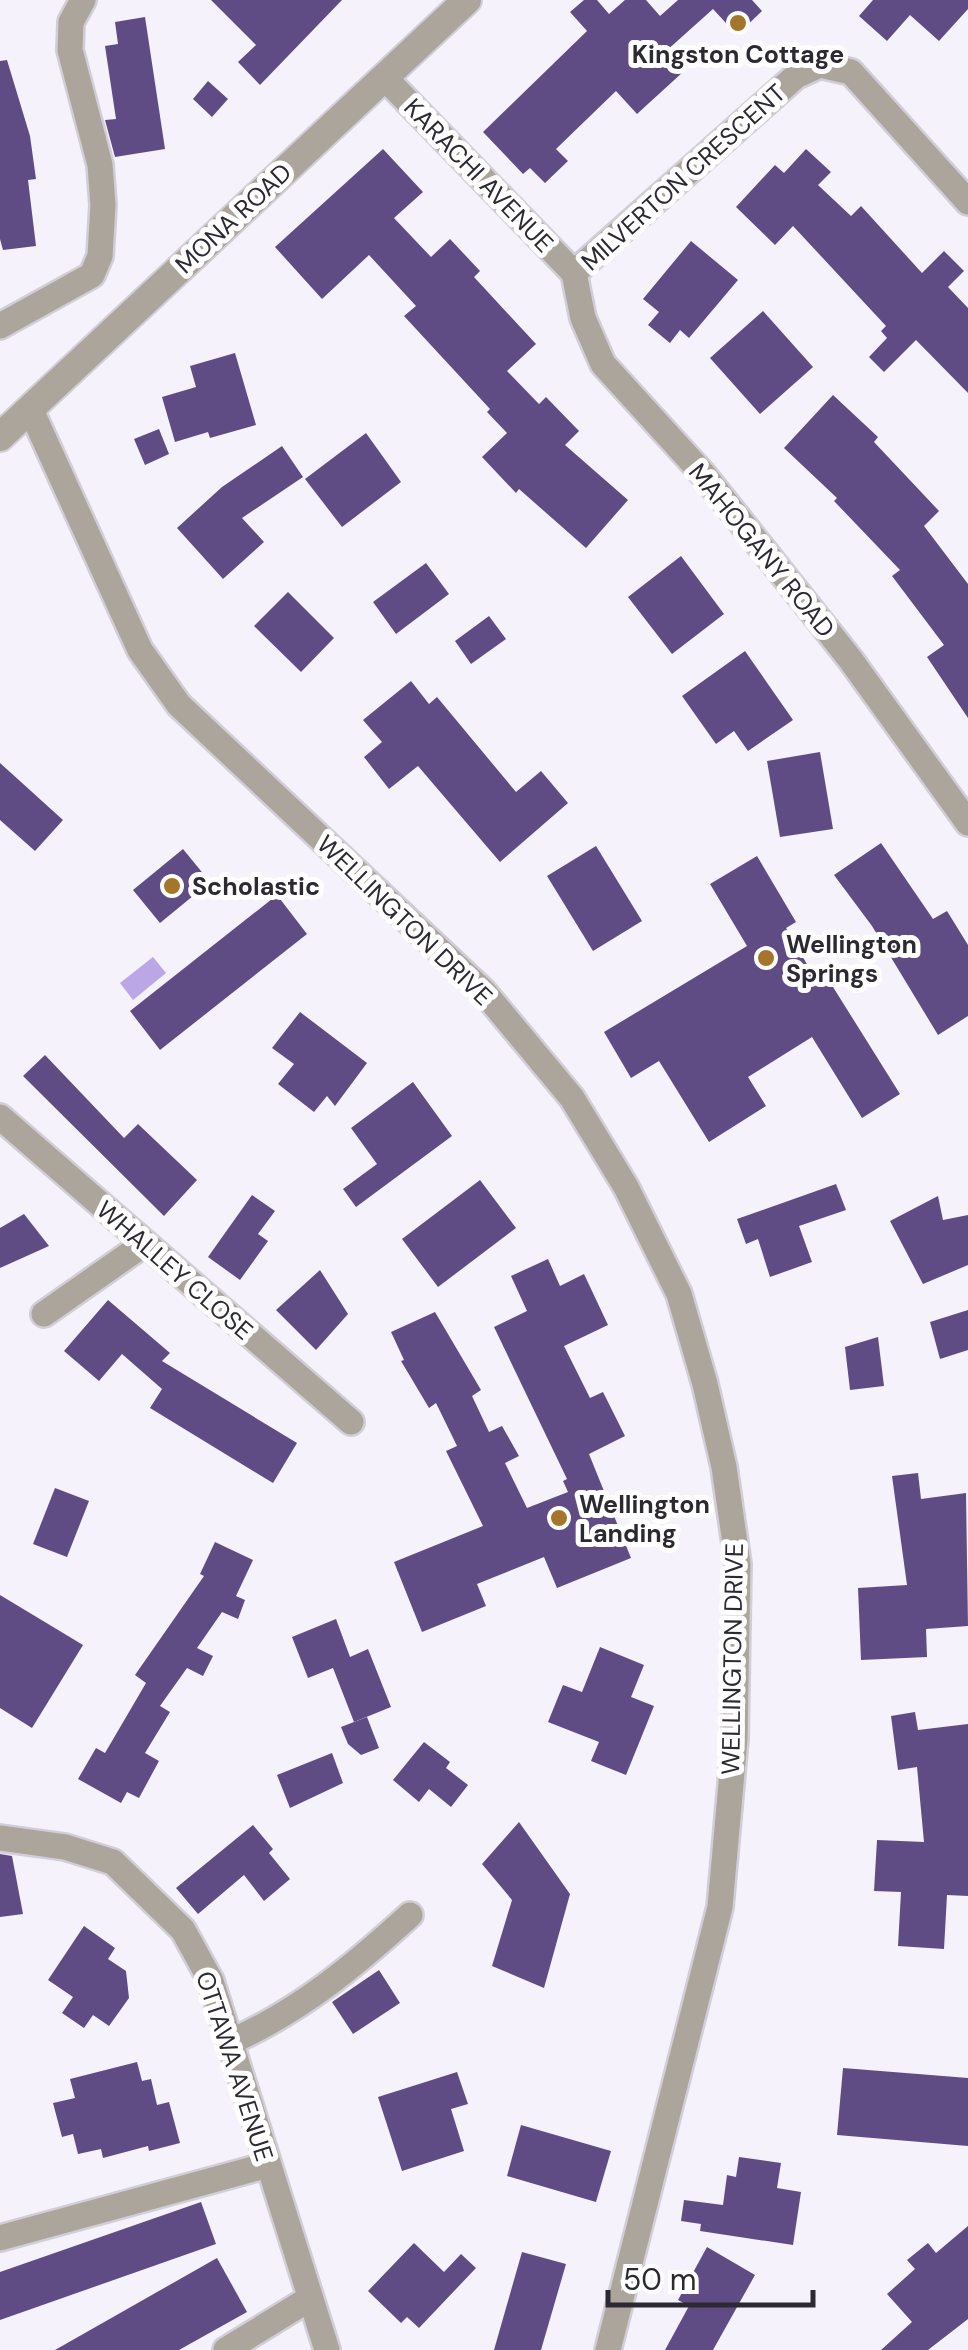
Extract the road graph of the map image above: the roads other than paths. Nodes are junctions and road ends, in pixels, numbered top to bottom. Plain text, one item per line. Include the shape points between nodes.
1 (83, 0) edge
2 (467, 0) edge
3 (384, 78) junction
4 (968, 202) edge
5 (574, 273) junction
6 (0, 326) edge
7 (30, 408) junction
8 (0, 437) edge
9 (968, 823) edge
10 (0, 1117) edge
11 (144, 1244) junction
12 (44, 1314) dead end
13 (352, 1422) dead end
14 (0, 1838) edge
15 (410, 1915) dead end
16 (230, 2042) junction
17 (268, 2165) junction
18 (0, 2238) edge
19 (308, 2299) junction
20 (226, 2350) edge
21 (327, 2350) edge
22 (608, 2350) edge

1 - 6 street via 71,22 70,50 100,165 100,256 92,276
2 - 3 street, MONA ROAD
3 - 5 street, KARACHI AVENUE
3 - 7 street, MONA ROAD
4 - 5 street, MILVERTON CRESCENT via 851,72 820,64 796,76
5 - 9 street, MAHOGANY ROAD via 583,318 603,364 703,474 850,659
7 - 8 street, MONA ROAD
7 - 22 street, WELLINGTON DRIVE via 140,650 179,705 484,992 572,1098 679,1294 724,1467 738,1564 734,1738 720,1907
10 - 11 street, WHALLEY CLOSE
11 - 12 street
11 - 13 street, WHALLEY CLOSE
14 - 16 street, OTTAWA AVENUE via 113,1862 182,1930 212,1981
15 - 16 street via 324,1989
16 - 17 street, OTTAWA AVENUE
17 - 18 street
17 - 19 street, OTTAWA AVENUE
19 - 20 street
19 - 21 street, OTTAWA AVENUE

